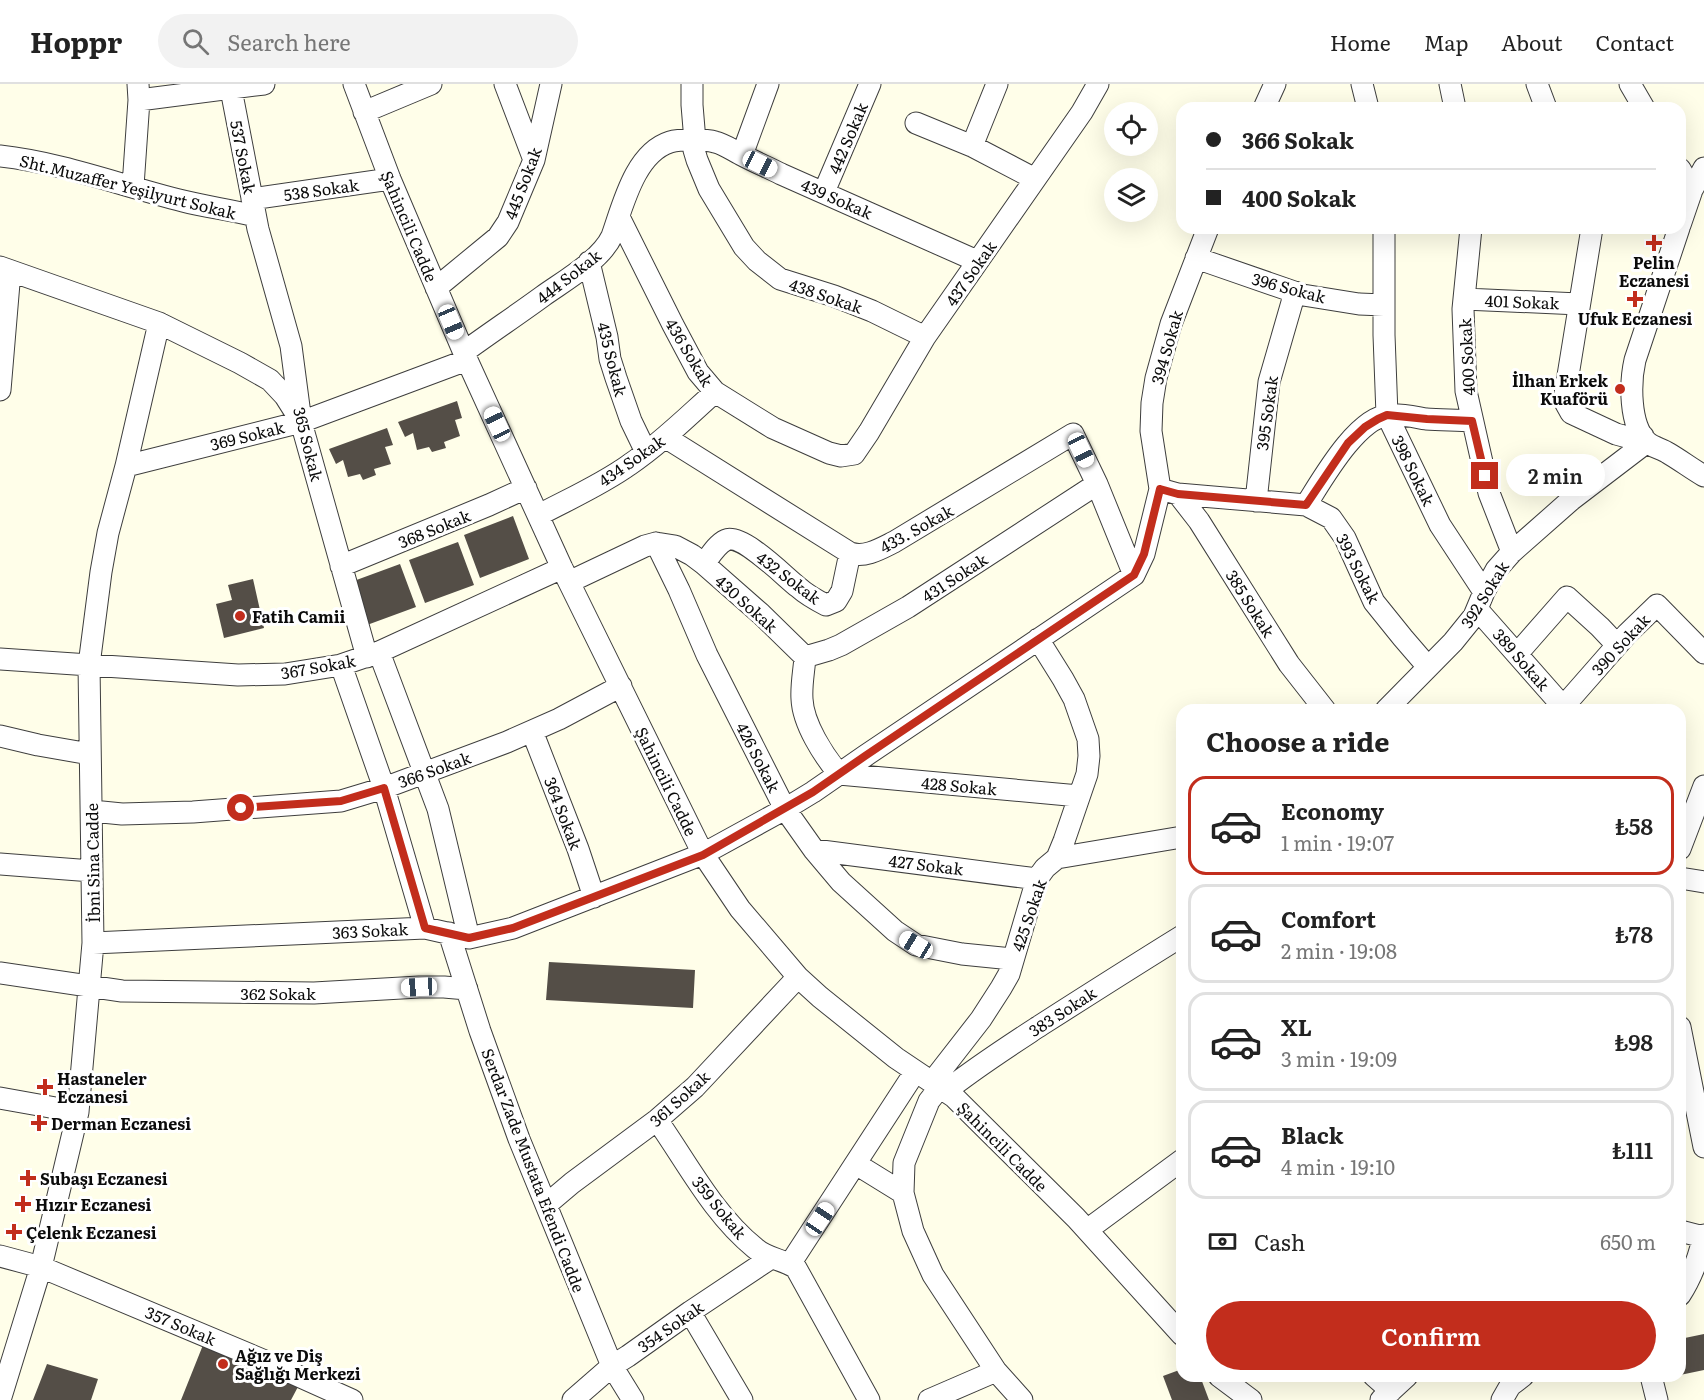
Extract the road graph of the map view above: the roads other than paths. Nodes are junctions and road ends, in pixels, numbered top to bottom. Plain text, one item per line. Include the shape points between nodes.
1 (264, 84) edge
2 (354, 84) edge
3 (431, 84) edge
4 (505, 84) edge
5 (550, 84) edge
6 (692, 84) edge
7 (768, 84) edge
8 (870, 84) edge
9 (997, 84) edge
10 (1098, 84) edge
11 (1275, 84) edge
12 (1362, 84) edge
13 (1450, 84) edge
14 (1537, 84) edge
15 (1630, 84) edge
16 (231, 87) edge
17 (139, 92) edge
18 (1267, 102) edge
19 (1366, 102) edge
20 (1454, 102) edge
21 (1544, 102) edge
22 (1640, 102) edge
23 (364, 112) junction
24 (916, 123) dead end
25 (695, 141) junction
26 (972, 146) junction
27 (742, 155) junction
28 (0, 156) edge
29 (534, 160) junction
30 (1704, 168) edge
31 (390, 179) junction
32 (1035, 179) junction
33 (133, 186) junction
34 (1686, 190) edge
35 (824, 192) junction
36 (255, 215) junction
37 (619, 217) junction
38 (1206, 234) edge
39 (1384, 234) edge
40 (1470, 234) edge
41 (1591, 234) edge
42 (1678, 234) edge
43 (1196, 258) junction
44 (978, 261) junction
45 (589, 262) junction
46 (3, 270) edge
47 (436, 288) junction
48 (1295, 292) junction
49 (1464, 299) junction
50 (1579, 303) junction
51 (1384, 305) junction
52 (159, 323) junction
53 (925, 337) junction
54 (466, 356) junction
55 (0, 390) edge
56 (715, 392) junction
57 (1387, 415) junction
58 (1472, 421) junction
59 (301, 422) junction
60 (665, 437) junction
61 (1645, 439) junction
62 (646, 452) junction
63 (841, 456) joint
64 (126, 466) junction
65 (1704, 476) edge
66 (1097, 484) junction
67 (526, 488) junction
68 (1169, 492) junction
69 (1256, 501) junction
70 (1306, 505) junction
71 (539, 515) junction
72 (656, 543) junction
73 (1512, 552) junction
74 (850, 553) junction
75 (704, 564) junction
76 (341, 566) junction
77 (566, 575) junction
78 (1134, 575) junction
79 (1481, 600) junction
80 (1038, 639) junction
81 (1617, 645) junction
82 (1704, 653) edge
83 (1517, 654) junction
84 (373, 655) junction
85 (805, 657) junction
86 (0, 659) edge
87 (89, 665) junction
88 (341, 665) junction
89 (1428, 667) junction
90 (621, 687) junction
91 (1320, 704) edge
92 (1392, 704) edge
93 (1561, 704) edge
94 (1568, 704) edge
95 (532, 731) junction
96 (0, 736) edge
97 (90, 754) junction
98 (424, 773) junction
99 (839, 774) junction
100 (1704, 786) edge
101 (384, 788) junction
102 (1079, 796) junction
103 (785, 809) junction
104 (92, 812) junction
105 (1686, 833) edge
106 (1176, 838) edge
107 (814, 850) junction
108 (703, 855) junction
109 (1057, 858) junction
110 (0, 864) edge
111 (92, 871) junction
112 (1037, 879) junction
113 (1686, 879) edge
114 (1704, 882) edge
115 (594, 897) junction
116 (425, 928) junction
117 (459, 935) junction
118 (1176, 940) edge
119 (93, 943) junction
120 (1012, 959) junction
121 (0, 974) edge
122 (798, 977) junction
123 (90, 987) junction
124 (467, 989) junction
125 (1686, 1081) edge
126 (938, 1086) junction
127 (0, 1098) edge
128 (1688, 1099) edge
129 (78, 1112) junction
130 (657, 1120) junction
131 (1704, 1147) edge
132 (856, 1164) junction
133 (1176, 1164) edge
134 (903, 1193) junction
135 (546, 1204) junction
136 (1087, 1230) junction
137 (1686, 1232) edge
138 (1704, 1236) edge
139 (0, 1256) edge
140 (781, 1261) junction
141 (41, 1267) junction
142 (1686, 1286) edge
143 (690, 1312) junction
144 (1176, 1328) edge
145 (612, 1365) junction
146 (996, 1371) junction
147 (1227, 1382) edge
148 (1378, 1382) edge
149 (1400, 1382) edge
150 (1515, 1382) edge
151 (1652, 1382) edge
152 (322, 1394) edge
153 (1386, 1395) edge
154 (0, 1400) edge
155 (352, 1400) edge
156 (573, 1400) edge
157 (633, 1400) edge
158 (742, 1400) edge
159 (869, 1400) edge
160 (930, 1400) edge
161 (1023, 1400) edge
162 (1251, 1400) edge
163 (1502, 1400) edge
164 (1657, 1400) edge

1 - 16 street
2 - 23 street, Şahincili Cadde
3 - 23 street
4 - 29 street
5 - 29 street, 445 Sokak
6 - 25 street, 438 Sokak
7 - 27 street
8 - 35 street, 442 Sokak
9 - 26 street
10 - 32 street, 437 Sokak
11 - 18 street
12 - 19 street
13 - 20 street
14 - 21 street
15 - 22 street
16 - 17 street
16 - 36 street, 537 Sokak
17 - 33 street
23 - 31 street, Şahincili Cadde
24 - 26 street
25 - 27 street, 439 Sokak via 718,143
25 - 37 street, 444 Sokak via 669,142 654,150 631,182
25 - 53 street, 438 Sokak via 696,160 709,189 744,247 758,261 780,279 872,311
26 - 32 street
27 - 35 street, 439 Sokak
28 - 33 street, Sht.Muzaffer Yeşilyurt Sokak
29 - 47 street, 445 Sokak via 516,207 498,237
30 - 34 street
31 - 36 street, 538 Sokak
31 - 47 street, Şahincili Cadde
32 - 44 street, 437 Sokak
33 - 36 street, Sht.Muzaffer Yeşilyurt Sokak
35 - 44 street, 439 Sokak
36 - 59 street, 365 Sokak via 291,346
37 - 45 street, 444 Sokak via 609,242
37 - 56 street, 436 Sokak via 698,372
38 - 43 street, 394 Sokak
39 - 51 street, 398 Sokak
40 - 49 street, 400 Sokak
41 - 50 street
42 - 61 street via 1632,377 1637,427
43 - 48 street, 396 Sokak
43 - 68 street, 394 Sokak via 1171,324 1152,403 1152,431
44 - 53 street, 437 Sokak
45 - 54 street, 444 Sokak
45 - 62 street, 435 Sokak via 610,359 626,410
46 - 52 street
46 - 55 street
47 - 54 street, Şahincili Cadde
48 - 51 street, 396 Sokak
48 - 69 street, 395 Sokak via 1269,381
49 - 50 street, 401 Sokak
49 - 58 street, 400 Sokak via 1466,391
50 - 61 street via 1566,404 1571,413 1616,434
51 - 57 street, 398 Sokak
52 - 59 street via 270,380
52 - 64 street, İbni Sina Cadde
53 - 63 street, 437 Sokak via 860,446 854,454
54 - 59 street, 369 Sokak
54 - 67 street, Şahincili Cadde
56 - 60 street, 434 Sokak
56 - 63 street, 436 Sokak via 773,428
57 - 58 street
57 - 70 street via 1365,427 1348,443
57 - 79 street, 398 Sokak
58 - 73 street, 400 Sokak via 1489,493
59 - 64 street, 369 Sokak
59 - 76 street, 365 Sokak
60 - 62 street, 434 Sokak
60 - 74 street
61 - 65 street
61 - 73 street, 392 Sokak
62 - 71 street, 434 Sokak via 604,481
64 - 87 street, İbni Sina Cadde via 108,533
66 - 74 street, 433. Sokak via 1074,434 894,542 867,554
66 - 78 street
66 - 85 street, 431 Sokak via 908,607 841,645
67 - 71 street, Şahincili Cadde
67 - 76 street, 368 Sokak
68 - 69 street
68 - 78 street, 394 Sokak
68 - 91 street, 385 Sokak via 1199,521 1289,664
69 - 70 street
70 - 89 street, 393 Sokak via 1331,518 1345,538 1374,602
71 - 77 street, Şahincili Cadde
72 - 75 street, 430 Sokak via 675,546
72 - 77 street
72 - 103 street, 426 Sokak
73 - 79 street, 392 Sokak via 1496,570
74 - 75 street, 432 Sokak via 842,591 836,601 826,605 735,539 719,545
75 - 85 street, 430 Sokak
76 - 84 street, 365 Sokak
77 - 84 street, 367 Sokak
77 - 90 street, Şahincili Cadde
78 - 80 street, 363 Sokak
79 - 83 street, 389 Sokak
79 - 89 street, 392 Sokak via 1474,616
80 - 99 street, 363 Sokak
80 - 102 street, 425 Sokak via 1074,699 1088,739 1087,774
81 - 82 street, 390 Sokak via 1657,605
81 - 83 street via 1567,597
81 - 94 street, 390 Sokak
83 - 93 street, 389 Sokak
84 - 88 street, 367 Sokak
84 - 98 street, 365 Sokak
85 - 99 street via 801,701 805,718
86 - 87 street, 367 Sokak
87 - 88 street, 367 Sokak via 238,675 285,674
87 - 97 street, İbni Sina Cadde
88 - 101 street
89 - 92 street, 392 Sokak
90 - 95 street, 366 Sokak
90 - 108 street, Şahincili Cadde
95 - 98 street, 366 Sokak
95 - 115 street, 364 Sokak
96 - 97 street
97 - 104 street, İbni Sina Cadde
98 - 101 street, 366 Sokak
98 - 117 street, 365 Sokak via 438,809
99 - 102 street, 428 Sokak
99 - 103 street, 363 Sokak
100 - 105 street
101 - 104 street, 366 Sokak via 341,801 193,812
101 - 116 street
102 - 109 street, 425 Sokak
103 - 107 street, 426 Sokak
103 - 108 street, 363 Sokak
104 - 111 street, İbni Sina Cadde
106 - 109 street
107 - 112 street, 427 Sokak
107 - 120 street, 426 Sokak via 841,882 916,945
108 - 115 street, 363 Sokak
108 - 122 street, Şahincili Cadde via 740,909
109 - 112 street, 425 Sokak
110 - 111 street
111 - 119 street, İbni Sina Cadde
112 - 120 street, 425 Sokak
113 - 114 street
115 - 117 street, 363 Sokak via 513,928
116 - 117 street, 363 Sokak
116 - 119 street, 363 Sokak
117 - 124 street, Serdar Zade Mustata Efendi Cadde
118 - 126 street, 383 Sokak via 963,1077
119 - 123 street, İbni Sina Cadde
120 - 126 street, 425 Sokak via 1008,974
121 - 123 street, 362 Sokak
122 - 126 street, Şahincili Cadde via 896,1058
122 - 130 street, 361 Sokak via 695,1087
123 - 124 street, 362 Sokak via 226,993
123 - 129 street, İbni Sina Cadde
124 - 135 street, Serdar Zade Mustata Efendi Cadde
125 - 128 street
126 - 132 street, 354 Sokak
126 - 134 street via 904,1163
126 - 136 street, Şahincili Cadde
127 - 129 street
128 - 131 street
129 - 141 street, İbni Sina Cadde
130 - 135 street, 361 Sokak
130 - 140 street, 359 Sokak via 735,1230 756,1250
132 - 134 street
132 - 140 street, 354 Sokak
133 - 136 street
134 - 146 street via 913,1231 933,1275
135 - 145 street, Serdar Zade Mustata Efendi Cadde
136 - 144 street, Şahincili Cadde
137 - 138 street
138 - 142 street
139 - 141 street, 357 Sokak
140 - 143 street, 354 Sokak
140 - 159 street, 359 Sokak via 800,1274
141 - 152 street, 357 Sokak via 265,1361
141 - 154 street, İbni Sina Cadde
143 - 145 street, 354 Sokak
143 - 158 street
145 - 156 street, 354 Sokak
145 - 157 street, Serdar Zade Mustata Efendi Cadde
146 - 160 street
146 - 161 street
147 - 162 street
148 - 153 street
149 - 153 street
150 - 163 street
151 - 164 street
152 - 155 street, 357 Sokak

